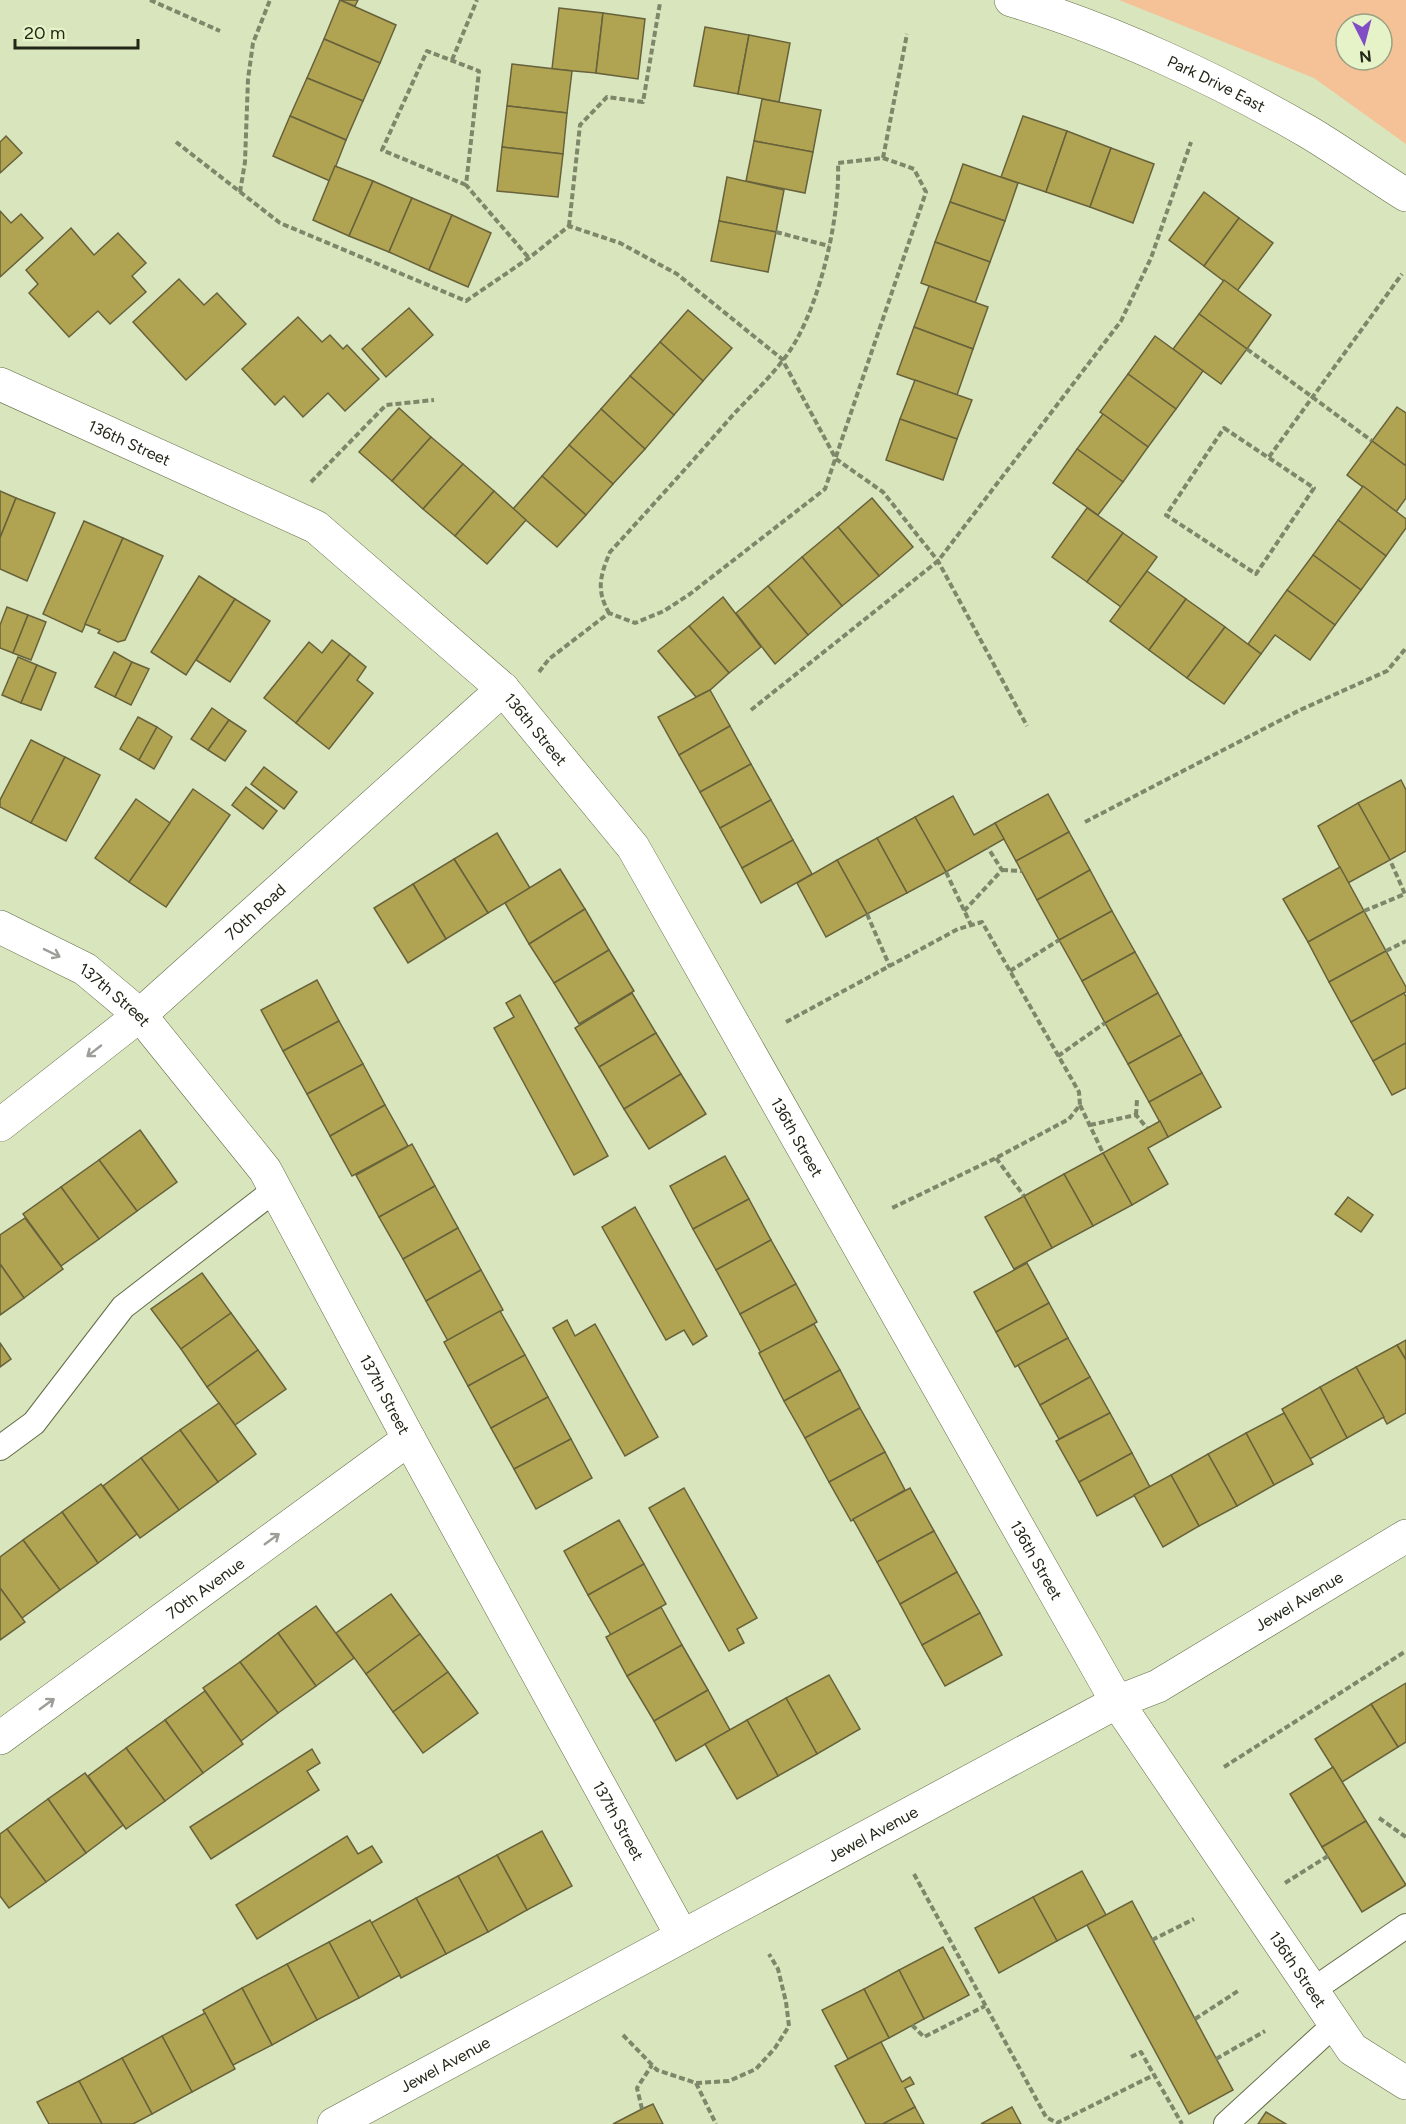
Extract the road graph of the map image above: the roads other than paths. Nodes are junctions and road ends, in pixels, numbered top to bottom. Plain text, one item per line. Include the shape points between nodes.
1 (1011, 0) edge
2 (1406, 195) edge
3 (0, 384) edge
4 (509, 697) junction
5 (0, 927) edge
6 (140, 1015) junction
7 (0, 1125) edge
8 (276, 1189) junction
9 (409, 1439) junction
10 (0, 1448) edge
11 (1406, 1536) edge
12 (1117, 1702) junction
13 (0, 1738) edge
14 (1406, 1926) edge
15 (682, 1936) junction
16 (1313, 1990) junction
17 (1335, 2024) junction
18 (1406, 2083) edge
19 (334, 2124) edge
20 (1226, 2124) edge

1 - 2 street, Park Drive East via 1123,40 1237,93 1311,134
3 - 4 street, 136th Street via 316,527
4 - 6 street, 70th Road
4 - 12 street, 136th Street via 633,847
5 -> 6 street, 137th Street via 85,969
6 -> 7 street, 70th Road
6 - 8 street, 137th Street via 266,1170
8 - 9 street, 137th Street
8 - 10 lane via 123,1307 34,1423
13 -> 9 street, 70th Avenue
9 - 15 street, 137th Street
11 - 12 street, Jewel Avenue via 1158,1686
12 - 15 street, Jewel Avenue
12 - 16 street, 136th Street
14 - 16 lane
15 - 19 street, Jewel Avenue
16 - 17 street, 136th Street
17 - 18 street, 136th Street via 1352,2049
17 - 20 lane

